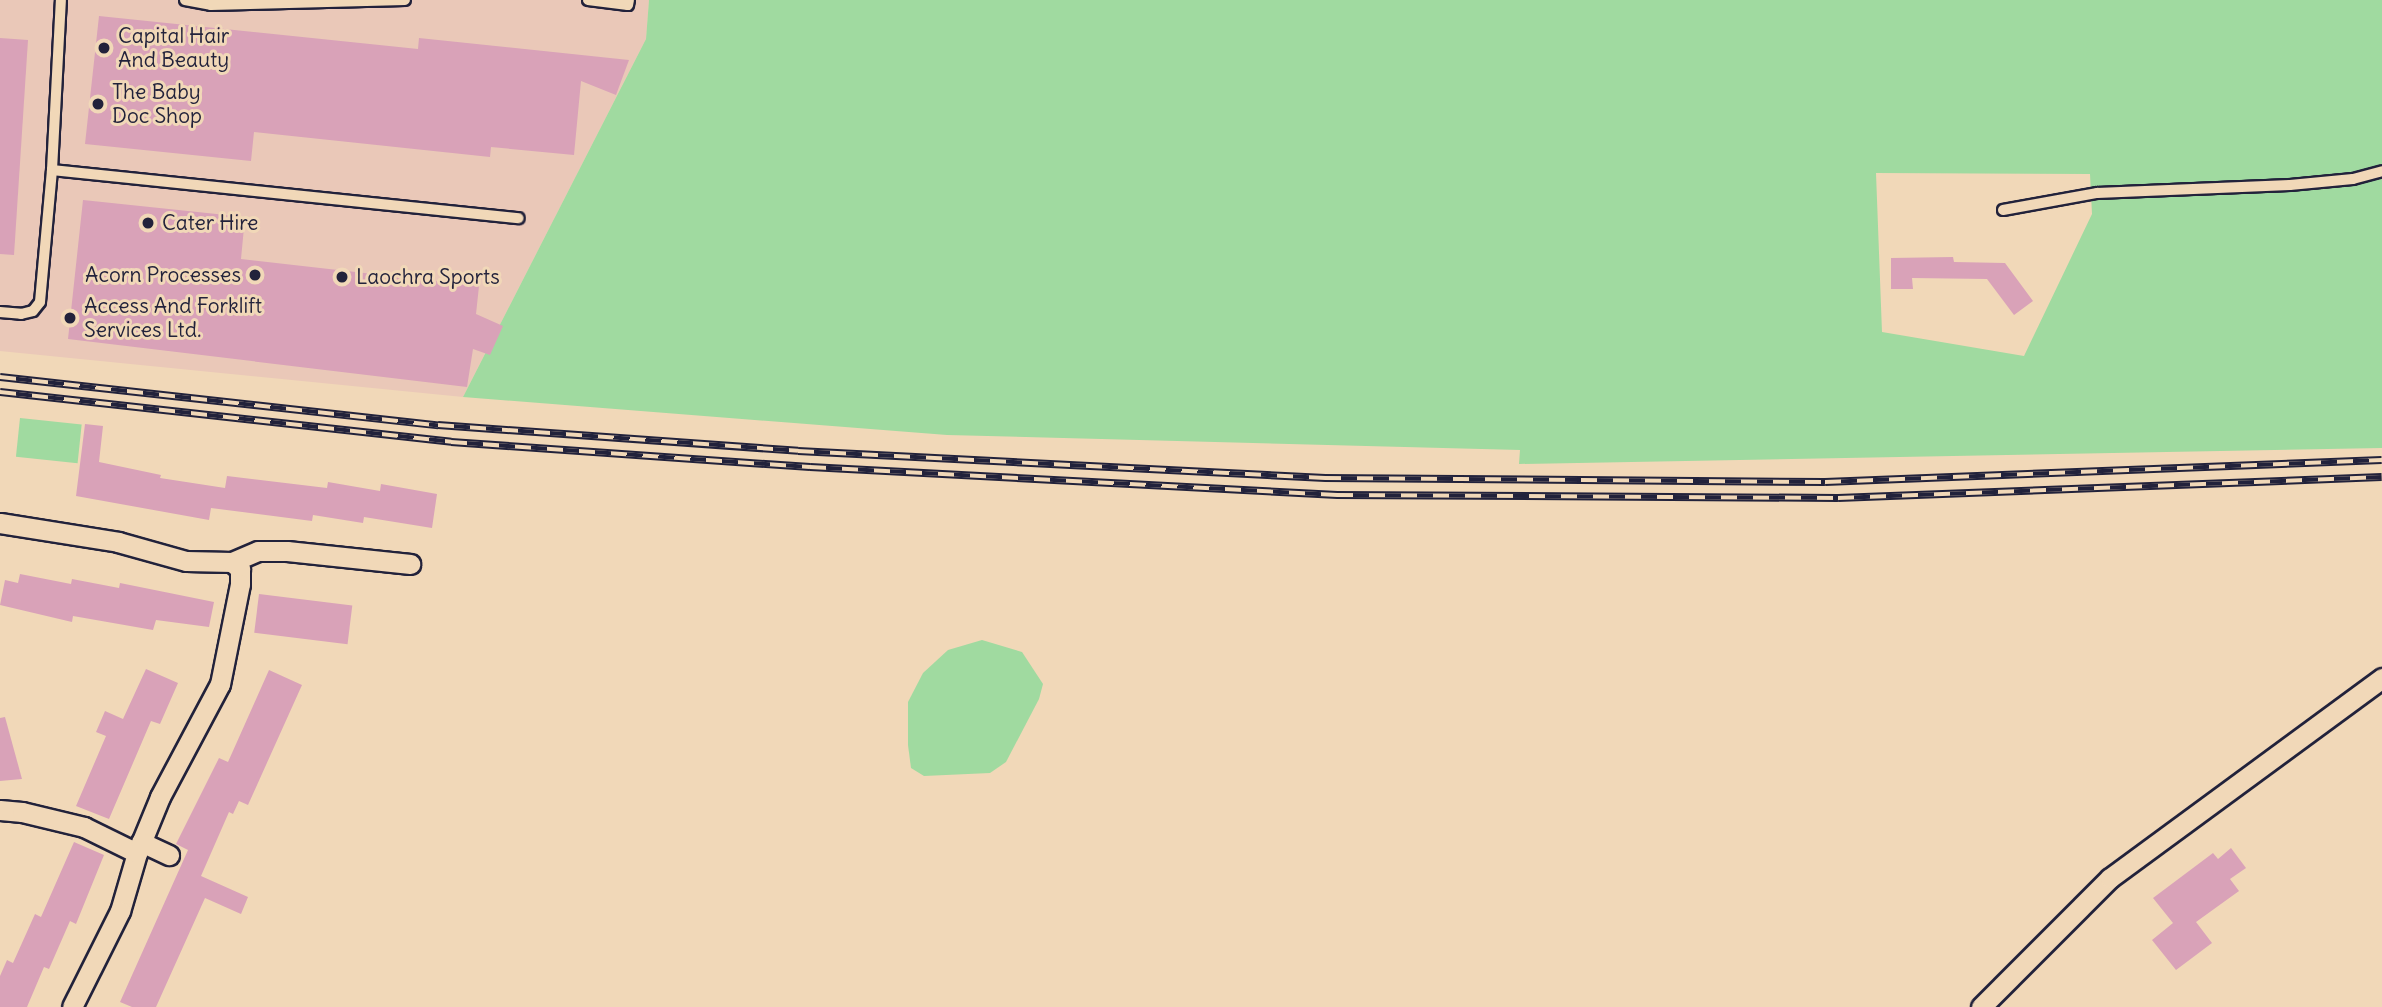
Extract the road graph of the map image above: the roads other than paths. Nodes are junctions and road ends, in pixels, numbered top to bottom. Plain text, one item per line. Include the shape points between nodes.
1 (61, 0) edge
2 (185, 0) edge
3 (405, 0) edge
4 (588, 0) edge
5 (629, 0) edge
6 (259, 2) edge
7 (52, 170) junction
8 (2382, 171) edge
9 (2003, 210) dead end
10 (519, 218) dead end
11 (0, 312) edge
12 (0, 523) edge
13 (232, 562) junction
14 (410, 565) dead end
15 (2382, 678) edge
16 (0, 810) edge
17 (139, 847) junction
18 (169, 855) dead end
19 (72, 1007) edge
20 (1981, 1007) edge

1 - 7 lane
2 - 6 lane via 211,5
3 - 6 lane
4 - 5 lane via 628,5
7 - 10 lane
7 - 11 lane via 40,302 33,311 21,314
8 - 9 lane via 2353,179 2290,185 2097,193
12 - 13 street via 118,542 186,561
13 - 14 street via 258,551 287,551
13 - 17 street via 240,569 240,584 220,684
15 - 20 street via 2110,878
16 - 17 street via 84,827
17 - 18 street
17 - 19 street via 120,911

